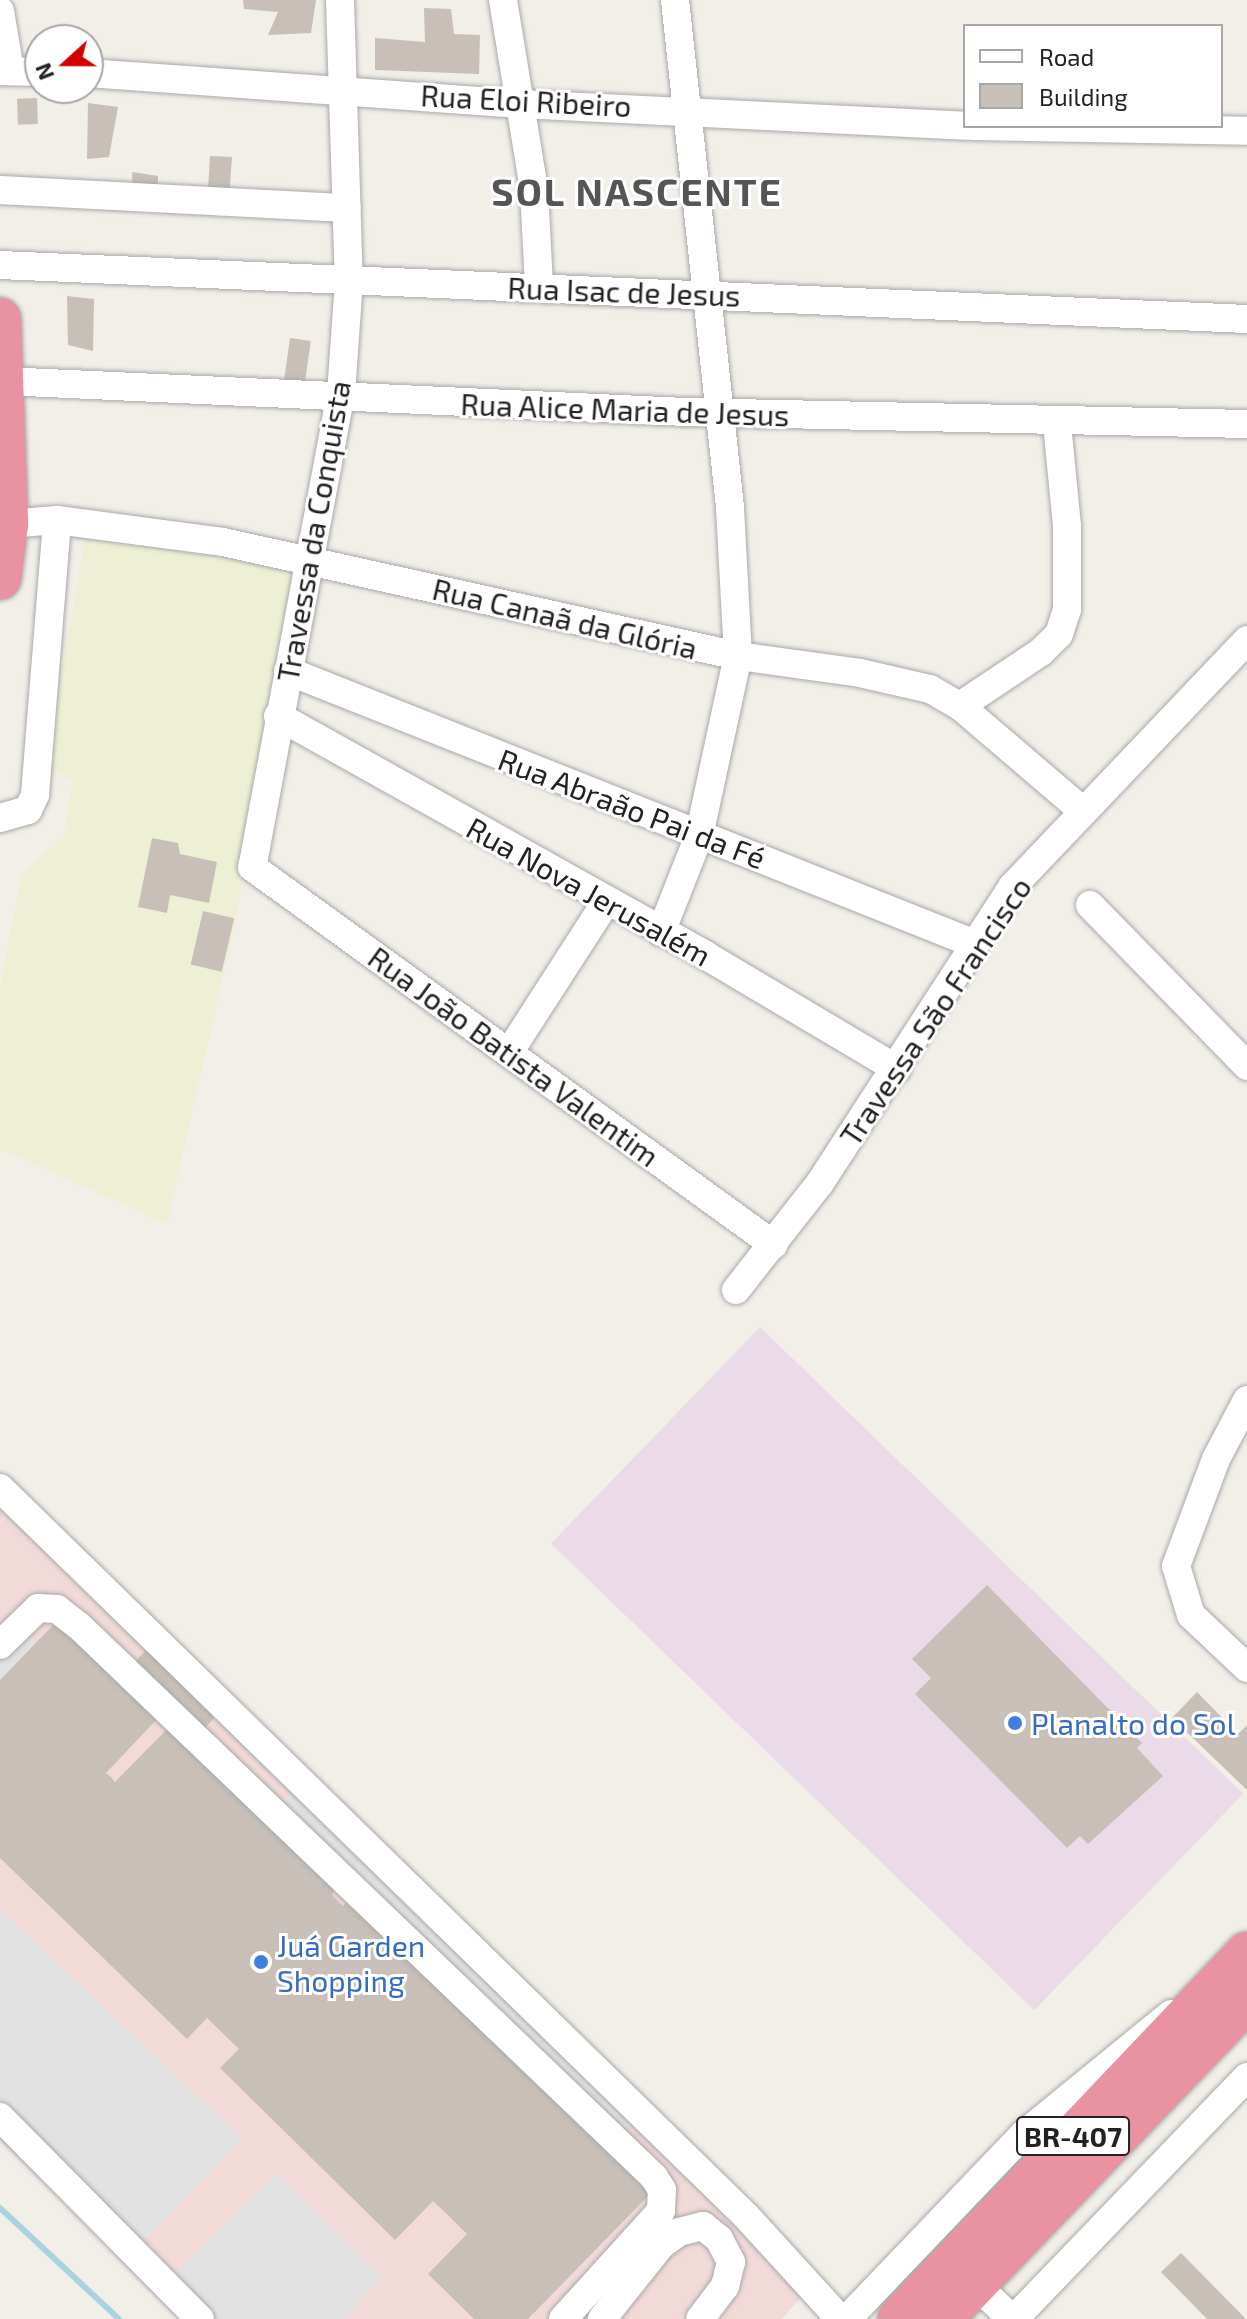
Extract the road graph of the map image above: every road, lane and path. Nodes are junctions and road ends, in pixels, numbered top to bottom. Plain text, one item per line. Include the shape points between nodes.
1 (340, 0) edge
2 (503, 0) edge
3 (675, 0) edge
4 (0, 11) edge
5 (5, 71) edge
6 (104, 74) edge
7 (342, 89) junction
8 (520, 104) junction
9 (689, 110) junction
10 (963, 126) edge
11 (1083, 128) edge
12 (1247, 131) edge
13 (0, 190) edge
14 (347, 208) junction
15 (0, 265) edge
16 (349, 280) junction
17 (539, 287) junction
18 (705, 294) junction
19 (0, 319) edge
20 (1247, 319) edge
21 (3, 381) junction
22 (341, 393) junction
23 (719, 412) junction
24 (1057, 424) junction
25 (1247, 424) edge
26 (57, 520) junction
27 (2, 551) edge
28 (314, 559) junction
29 (1247, 640) edge
30 (738, 656) junction
31 (288, 671) junction
32 (960, 706) junction
33 (278, 716) junction
34 (1083, 811) junction
35 (0, 818) edge
36 (699, 836) junction
37 (252, 867) joint
38 (606, 902) junction
39 (1090, 905) dead end
40 (661, 932) junction
41 (975, 944) junction
42 (510, 1051) junction
43 (1247, 1066) edge
44 (897, 1069) junction
45 (774, 1245) junction
46 (736, 1290) dead end
47 (1247, 1400) edge
48 (0, 1488) edge
49 (0, 1645) edge
50 (1247, 1668) edge
51 (1239, 1978) edge
52 (1247, 2077) edge
53 (0, 2117) edge
54 (975, 2284) junction
55 (200, 2319) edge
56 (563, 2319) edge
57 (602, 2319) edge
58 (700, 2319) edge
59 (840, 2319) edge
60 (847, 2319) edge
61 (899, 2319) edge
62 (942, 2319) edge
63 (1013, 2319) edge

1 - 7 street, Travessa da Conquista
2 - 8 street
3 - 9 street
4 - 5 street
6 - 7 street, Rua Eloi Ribeiro
7 - 8 street, Rua Eloi Ribeiro
7 - 14 street, Travessa da Conquista
8 - 9 street, Rua Eloi Ribeiro
8 - 17 street via 534,190
9 - 10 street, Rua Eloi Ribeiro
9 - 18 street
11 - 12 street
13 - 14 street
14 - 16 street, Travessa da Conquista
15 - 16 street, Rua Isac de Jesus
16 - 17 street, Rua Isac de Jesus
16 - 22 street, Travessa da Conquista
17 - 18 street, Rua Isac de Jesus
18 - 20 street, Rua Isac de Jesus
18 - 23 street
19 - 21 highway
21 - 22 street, Rua Alice Maria de Jesus
21 - 27 highway
22 - 23 street, Rua Alice Maria de Jesus
22 - 28 street, Travessa da Conquista
23 - 24 street, Rua Alice Maria de Jesus
23 - 30 street
24 - 25 street, Rua Alice Maria de Jesus
24 - 32 street via 1067,526 1067,610 1059,634
26 - 27 street, Rua Canaã da Glória
26 - 28 street, Rua Canaã da Glória
26 - 35 street via 35,795 28,810
28 - 30 street, Rua Canaã da Glória
28 - 31 street, Travessa da Conquista
29 - 34 street, Travessa São Francisco
30 - 32 street, Rua Canaã da Glória via 889,679 930,689
30 - 36 street
31 - 33 street, Travessa da Conquista
31 - 36 street, Rua Abraão Pai da Fé
32 - 34 street, Rua Canaã da Glória
33 - 37 street, Travessa da Conquista
33 - 38 street, Rua Nova Jerusalém
34 - 41 street, Travessa São Francisco via 1012,887
36 - 40 street
36 - 41 street, Rua Abraão Pai da Fé
37 - 42 street, Rua João Batista Valentim
38 - 40 street, Rua Nova Jerusalém
38 - 42 street
39 - 43 street
40 - 44 street, Rua Nova Jerusalém
41 - 44 street, Travessa São Francisco
42 - 45 street, Rua João Batista Valentim
44 - 45 street, Travessa São Francisco
45 - 46 street, Travessa São Francisco
47 - 50 street via 1216,1459 1176,1566 1191,1615
48 - 59 street via 746,2216
49 - 56 street via 38,1608 57,1609 79,1626 654,2177 662,2190 661,2211
51 - 54 highway, BR-407
51 - 60 street via 1069,2093
51 - 61 highway, BR-407
52 - 63 street
53 - 55 street
54 - 62 highway, BR-407
54 - 63 street
57 - 58 street via 669,2238 703,2226 719,2239 731,2262 725,2286

